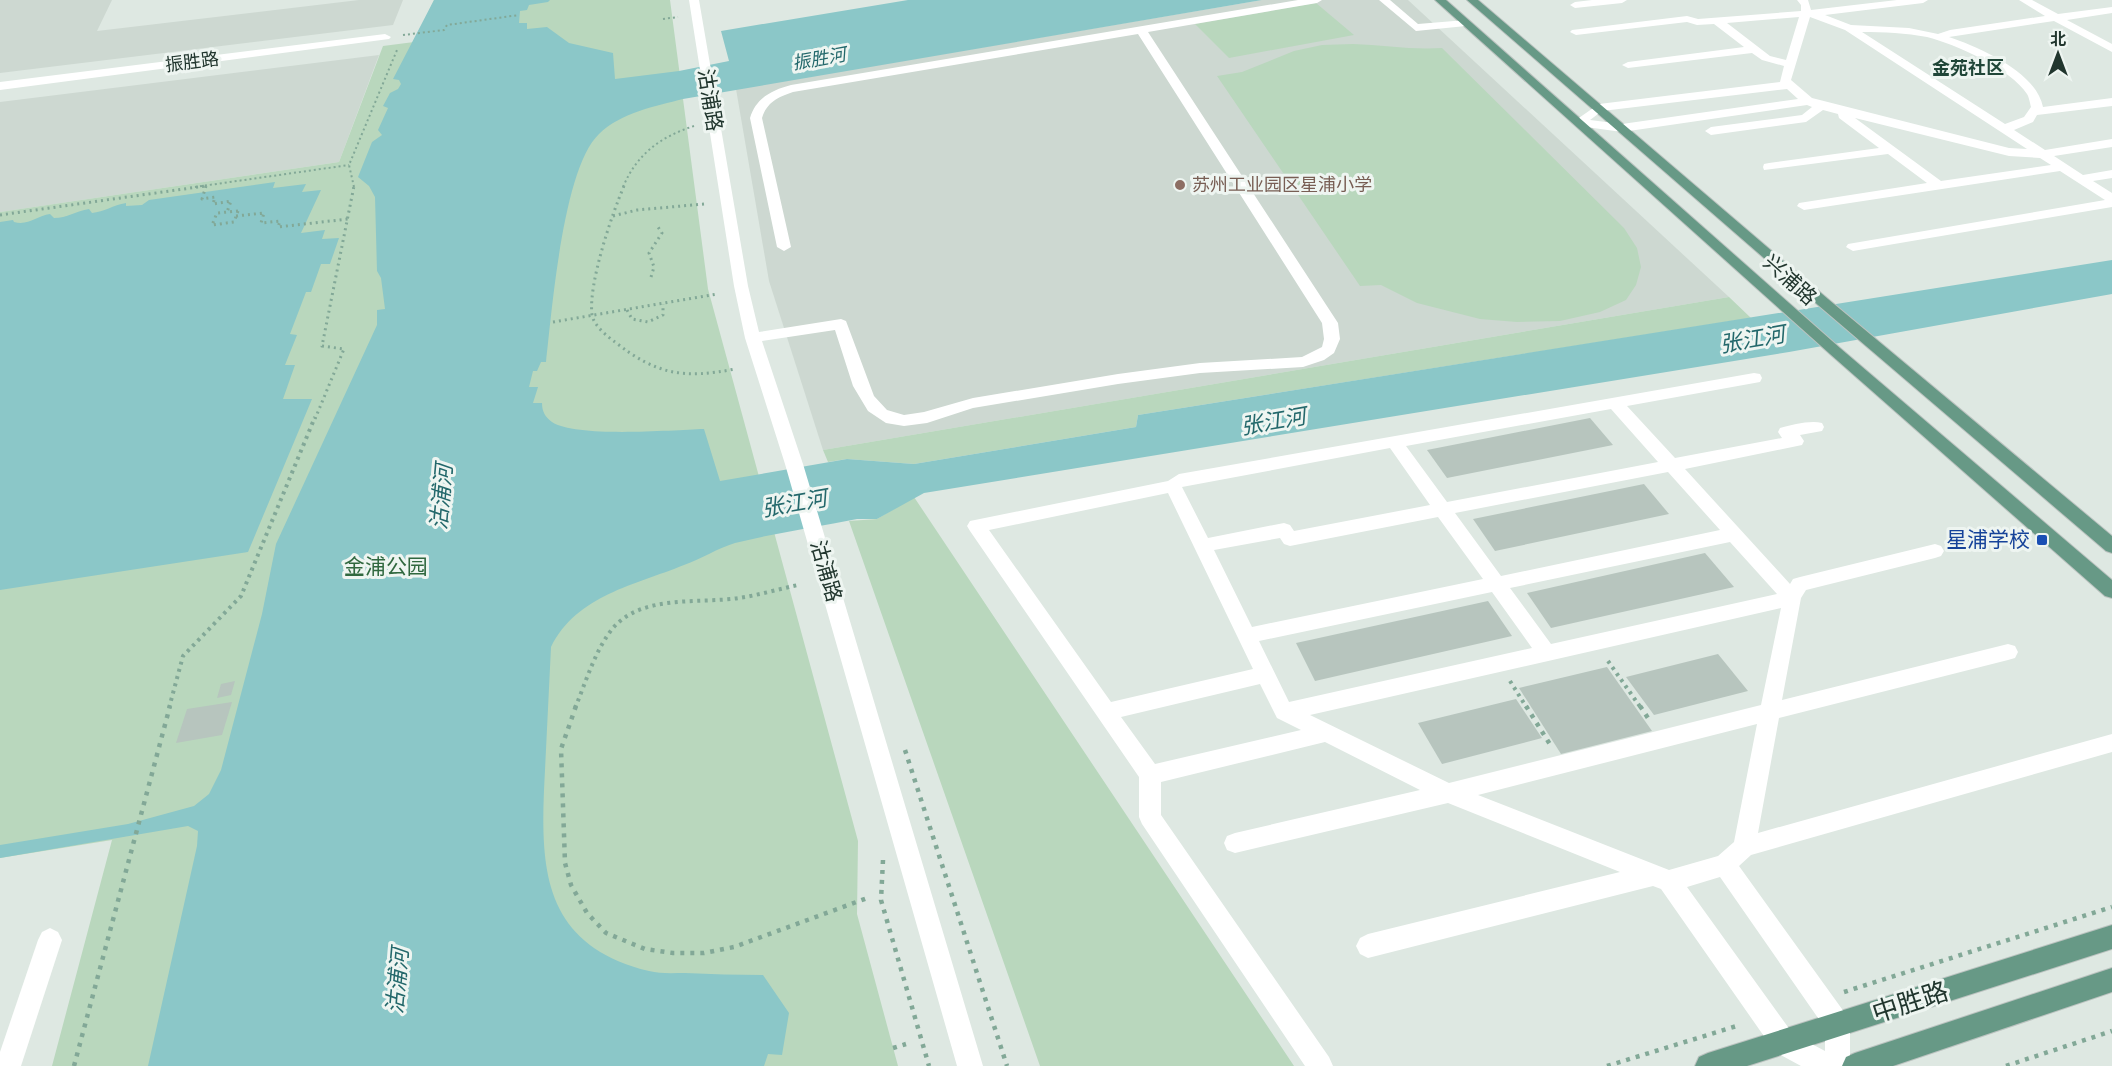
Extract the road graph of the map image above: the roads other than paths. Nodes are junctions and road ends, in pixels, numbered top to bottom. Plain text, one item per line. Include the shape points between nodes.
1 (694, 0) edge
2 (1317, 0) edge
3 (1384, 0) edge
4 (1440, 0) edge
5 (1472, 0) edge
6 (1622, 0) edge
7 (1923, 0) edge
8 (2024, 0) edge
9 (1575, 5) dead end
10 (1804, 6) edge
11 (2112, 10) edge
12 (2055, 17) junction
13 (1716, 20) junction
14 (1466, 23) junction
15 (1849, 28) junction
16 (1142, 31) junction
17 (1576, 32) dead end
18 (385, 37) road end
19 (1939, 37) junction
20 (2112, 48) edge
21 (1754, 49) junction
22 (1790, 64) junction
23 (1628, 65) dead end
24 (1786, 85) junction
25 (0, 86) edge
26 (1808, 101) junction
27 (2112, 102) edge
28 (1821, 106) junction
29 (1599, 108) junction
30 (1837, 110) junction
31 (2036, 112) junction
32 (1579, 122) junction
33 (1622, 128) junction
34 (2004, 129) junction
35 (1711, 131) dead end
36 (2112, 143) edge
37 (1891, 150) junction
38 (2041, 153) junction
39 (2062, 166) junction
40 (1769, 167) dead end
41 (2112, 174) edge
42 (2081, 179) junction
43 (1938, 185) junction
44 (2112, 201) edge
45 (1804, 206) dead end
46 (1853, 247) dead end
47 (784, 248) dead end
48 (753, 338) junction
49 (1754, 378) dead end
50 (1616, 404) junction
51 (1816, 427) dead end
52 (1394, 442) junction
53 (1671, 464) junction
54 (1173, 486) junction
55 (1442, 508) junction
56 (1734, 534) junction
57 (1202, 546) junction
58 (2112, 546) edge
59 (1935, 551) road end
60 (1497, 585) junction
61 (2112, 591) edge
62 (1792, 598) junction
63 (1246, 636) junction
64 (2008, 652) dead end
65 (1546, 653) junction
66 (1265, 675) junction
67 (1106, 712) junction
68 (1284, 712) junction
69 (1770, 712) junction
70 (1327, 733) junction
71 (2112, 743) edge
72 (1150, 775) junction
73 (1448, 793) junction
74 (1235, 843) dead end
75 (1744, 847) junction
76 (1725, 865) junction
77 (1661, 878) junction
78 (2112, 937) edge
79 (50, 940) dead end
80 (1368, 946) dead end
81 (2112, 980) edge
82 (1838, 1025) junction
83 (1784, 1043) junction
84 (8, 1066) edge
85 (970, 1066) edge
86 (1320, 1066) edge
87 (1708, 1066) edge
88 (1826, 1066) edge
89 (1837, 1066) edge
90 (1855, 1066) edge

1 - 48 street, 沽浦路
2 - 16 street
3 - 14 street via 1416,28
4 - 14 main road, 兴浦路
5 - 29 main road, 兴浦路
6 - 9 street
7 - 10 street via 1824,12
8 - 12 street
10 - 13 street
10 - 15 street
10 - 22 street
11 - 12 street
12 - 19 street
12 - 20 street
13 - 17 street via 1687,19
13 - 21 street
14 - 32 main road, 兴浦路
15 - 19 street
15 - 34 street
16 - 47 street via 775,94 758,108 756,118
16 - 48 street via 1330,323 1334,337 1328,351 1303,362 1168,372 970,403 925,418 896,420 881,414 865,396 842,324
18 - 25 street, 振胜路
19 - 31 street via 2014,73 2037,100
21 - 22 street via 1766,58
21 - 23 street
22 - 24 street
24 - 26 street
24 - 29 street
26 - 28 street
26 - 33 street
27 - 31 street
28 - 30 street
28 - 35 street via 1806,118
29 - 32 street
29 - 33 main road, 兴浦路
30 - 37 street
30 - 38 street via 1991,148
31 - 34 street via 2031,119
32 - 33 street
32 - 61 main road, 兴浦路
33 - 58 main road, 兴浦路
34 - 38 street
36 - 38 street
37 - 40 street
37 - 43 street
38 - 39 street
39 - 42 street
39 - 43 street
41 - 42 street
42 - 44 street
43 - 45 street
44 - 46 street
48 - 85 street, 沽浦路 via 794,464
49 - 50 street
50 - 52 street
50 - 53 street
51 - 53 street via 1786,432 1796,441
52 - 54 street via 1179,480
52 - 55 street
53 - 55 street
53 - 56 street
54 - 57 street
54 - 67 street via 976,526
55 - 57 street via 1290,539 1284,530
55 - 60 street
56 - 60 street
56 - 62 street
57 - 63 street
59 - 62 street via 1800,584
60 - 63 street
60 - 65 street
62 - 65 street
62 - 69 street
63 - 66 street
64 - 69 street
65 - 68 street
66 - 67 street
66 - 68 street
67 - 72 street
68 - 70 street
69 - 73 street
69 - 75 street
70 - 72 street
70 - 73 street
71 - 75 street
72 - 86 street via 1150,817
73 - 74 street
73 - 77 street
75 - 76 street
76 - 77 street
76 - 82 street
77 - 80 street
77 - 83 street
78 - 82 main road, 中胜路
79 - 84 street
81 - 90 main road, 中胜路
82 - 83 main road, 中胜路
82 - 89 street
83 - 87 main road, 中胜路
83 - 88 street

